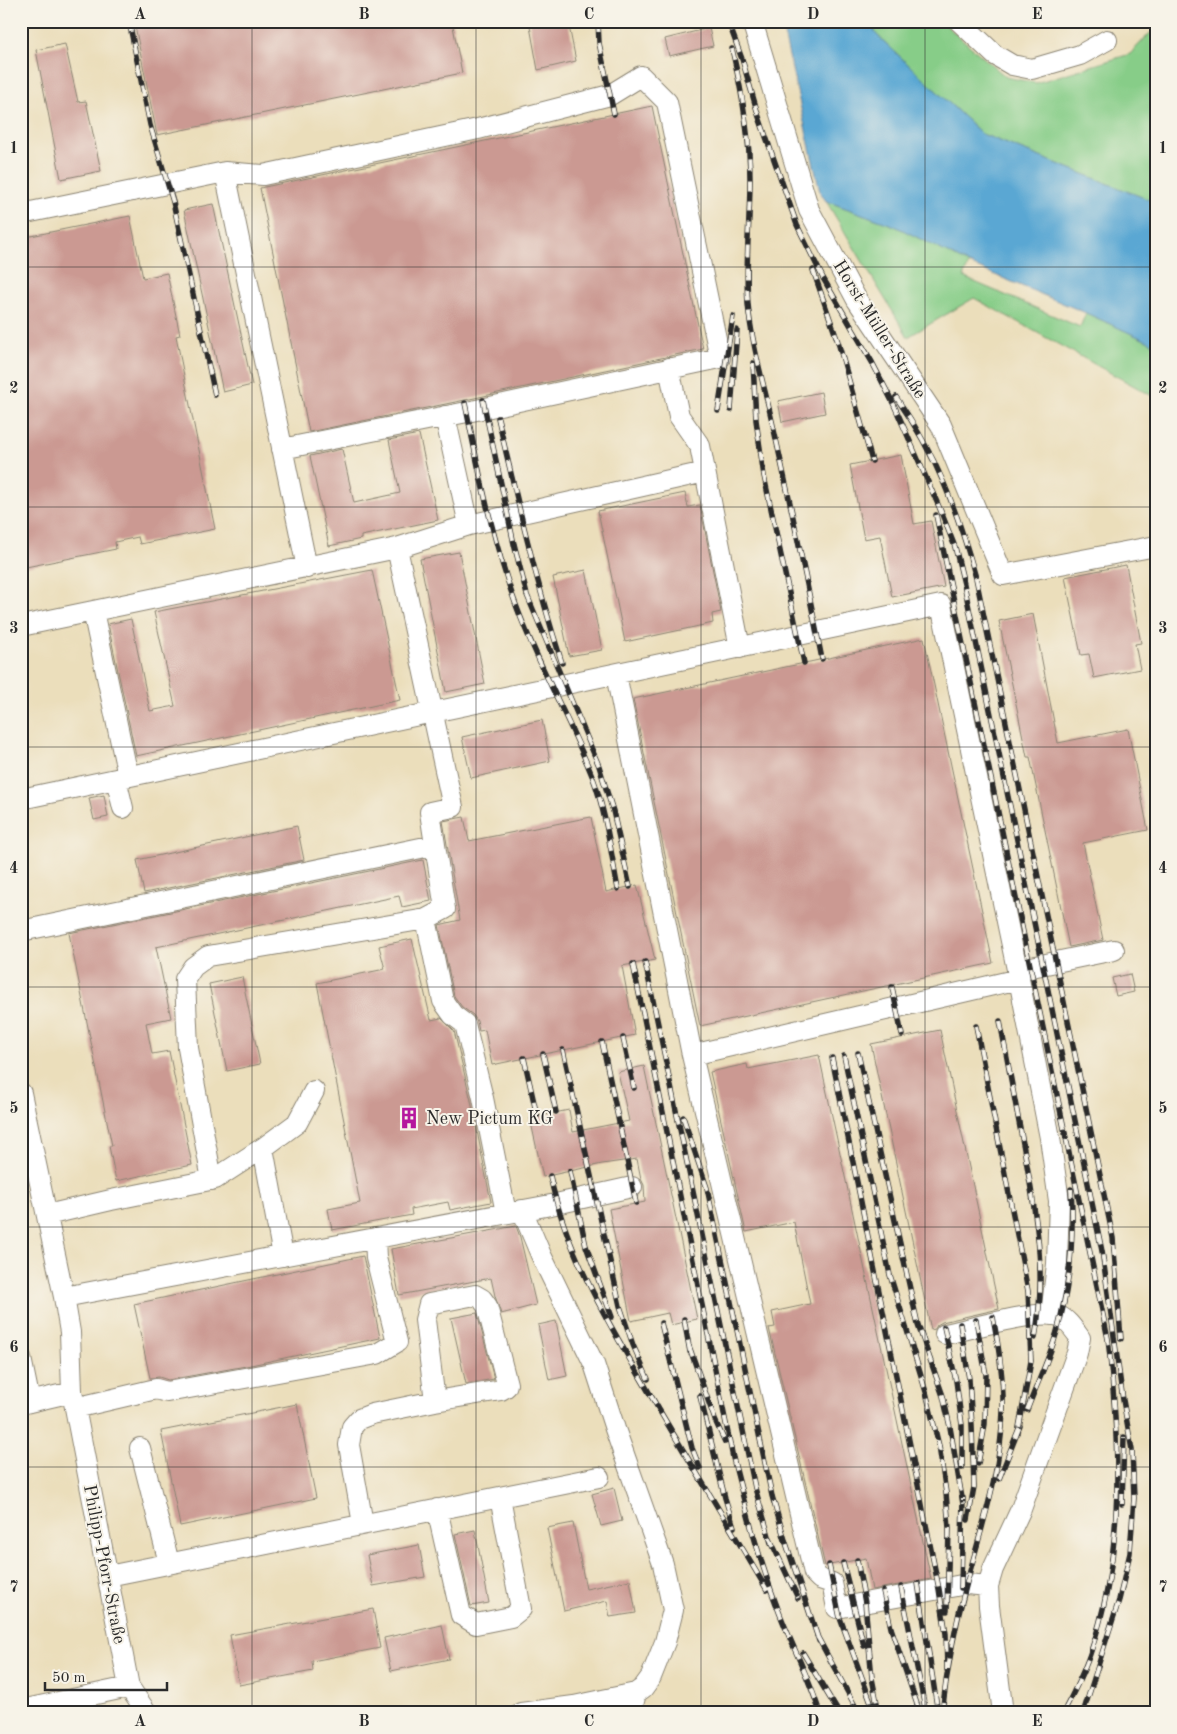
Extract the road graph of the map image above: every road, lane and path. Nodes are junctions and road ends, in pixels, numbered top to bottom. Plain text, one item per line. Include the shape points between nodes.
1 (752, 21) edge
2 (960, 21) edge
3 (1107, 40) dead end
4 (225, 172) junction
5 (21, 214) edge
6 (669, 368) junction
7 (445, 416) junction
8 (282, 449) junction
9 (705, 472) junction
10 (469, 525) junction
11 (1156, 546) edge
12 (397, 548) junction
13 (307, 568) junction
14 (93, 611) junction
15 (21, 626) edge
16 (740, 648) junction
17 (616, 674) junction
18 (432, 712) junction
19 (122, 777) junction
20 (21, 799) edge
21 (123, 808) dead end
22 (435, 845) junction
23 (426, 919) junction
24 (21, 931) edge
25 (1114, 950) dead end
26 (1018, 974) junction
27 (692, 1055) junction
28 (314, 1091) dead end
29 (21, 1093) edge
30 (25, 1126) edge
31 (263, 1148) junction
32 (212, 1180) junction
33 (632, 1187) dead end
34 (514, 1212) junction
35 (47, 1215) junction
36 (374, 1238) junction
37 (283, 1256) junction
38 (64, 1297) junction
39 (1051, 1315) junction
40 (946, 1334) dead end
41 (21, 1358) edge
42 (73, 1400) junction
43 (435, 1400) junction
44 (26, 1403) edge
45 (140, 1448) dead end
46 (599, 1477) dead end
47 (500, 1496) junction
48 (438, 1509) junction
49 (363, 1524) junction
50 (169, 1563) junction
51 (108, 1576) junction
52 (988, 1586) junction
53 (129, 1687) junction
54 (636, 1693) junction
55 (21, 1710) edge
56 (148, 1713) edge
57 (521, 1713) edge
58 (631, 1713) edge
59 (1003, 1713) edge

1 - 11 street, Horst-Müller-Straße via 809,210 857,300 941,425 1003,575
2 - 3 street via 995,55 1012,65 1032,69 1080,55
4 - 5 street
4 - 6 street via 263,175 478,129 610,95 641,76 667,102 720,358
4 - 8 street
6 - 7 street
6 - 9 street via 679,416 700,446
7 - 8 street
7 - 10 street
8 - 13 street
9 - 10 street
9 - 16 street
10 - 12 street
12 - 13 street
12 - 18 street
13 - 14 street
14 - 15 street
14 - 19 street
16 - 17 street
16 - 26 street via 941,605
17 - 18 street
17 - 27 street
18 - 19 street
18 - 22 street via 453,807 430,812
19 - 20 street
19 - 21 street
22 - 23 street via 445,909
22 - 24 street
23 - 32 street via 208,956 193,967 184,979 188,1048
23 - 34 street via 442,1001 464,1024
25 - 26 street
26 - 27 street
26 - 39 street via 1059,1201
27 - 52 street via 814,1573 832,1583 838,1608 967,1584
28 - 31 street via 297,1123
29 - 30 street, Philipp-Pforr-Straße
30 - 35 street, Philipp-Pforr-Straße
31 - 32 street
31 - 37 street
32 - 35 street
33 - 34 street
34 - 36 street
34 - 54 street via 545,1264 594,1364 663,1564 673,1610 651,1677
35 - 38 street, Philipp-Pforr-Straße
36 - 37 street
36 - 42 street via 396,1342 377,1354 167,1392 156,1389
37 - 38 street
38 - 42 street, Philipp-Pforr-Straße via 70,1332
39 - 40 street
39 - 52 street via 1061,1317 1080,1338 1021,1509
41 - 44 street
42 - 44 street
42 - 51 street, Philipp-Pforr-Straße
43 - 43 street via 506,1387 487,1306 475,1295 429,1304 426,1311
43 - 49 street via 372,1414 359,1419 352,1427 348,1446
45 - 50 street
46 - 47 street
47 - 48 street
47 - 48 street via 521,1609 511,1617 476,1624 461,1615
48 - 49 street
49 - 50 street
50 - 51 street
51 - 53 street, Philipp-Pforr-Straße
52 - 59 street
53 - 55 street
53 - 56 street
54 - 57 street
54 - 58 street

